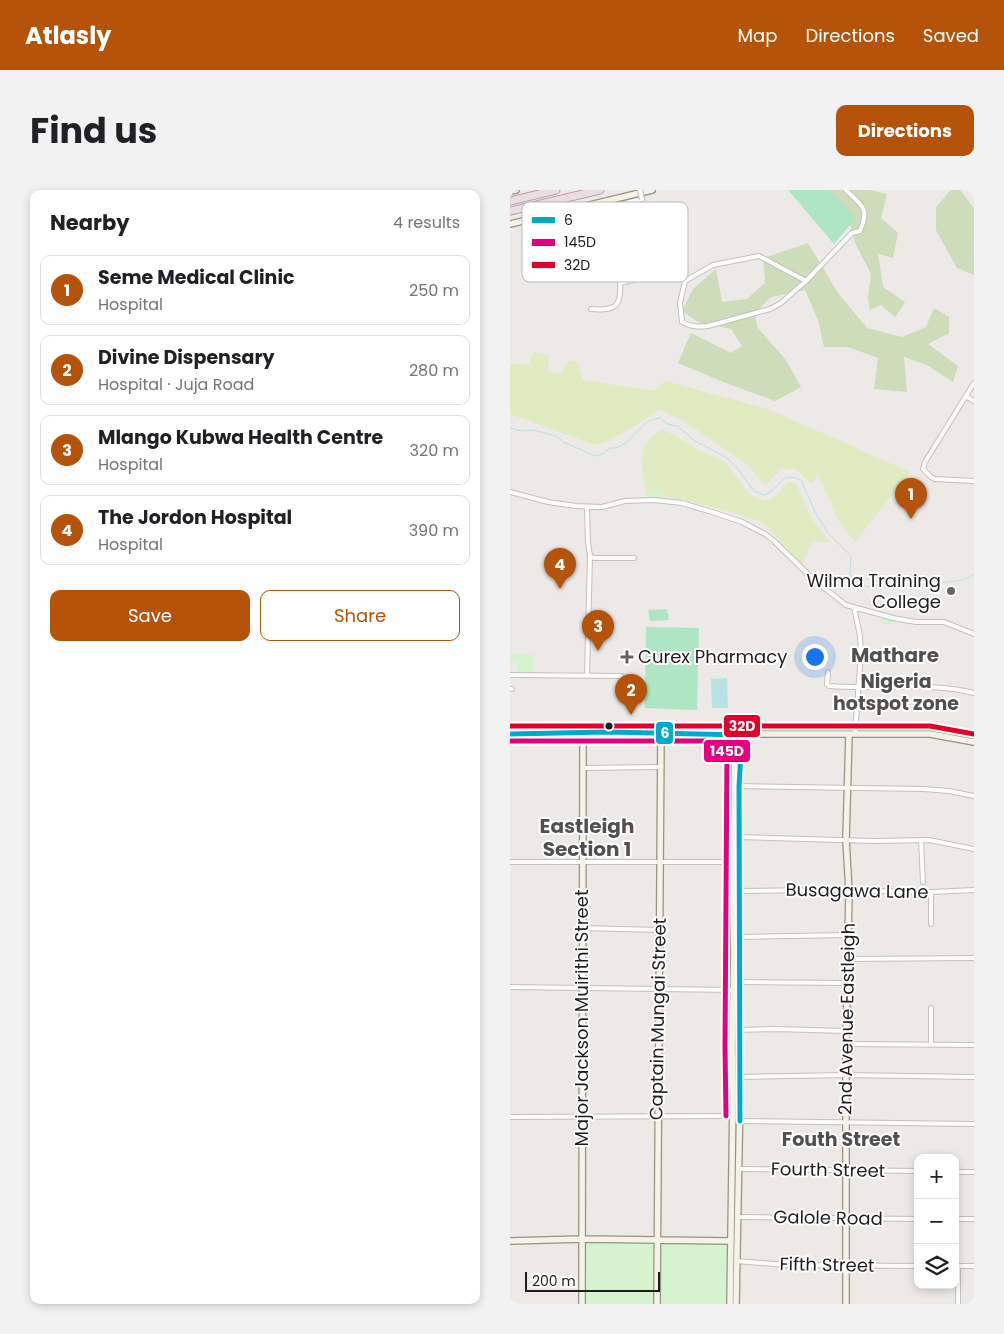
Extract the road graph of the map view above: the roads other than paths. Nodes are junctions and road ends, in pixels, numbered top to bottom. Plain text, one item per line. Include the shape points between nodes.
1 (516, 190) edge
2 (556, 190) edge
3 (600, 190) edge
4 (640, 190) edge
5 (652, 190) edge
6 (846, 190) edge
7 (510, 192) edge
8 (510, 201) edge
9 (549, 202) edge
10 (606, 202) edge
11 (630, 202) edge
12 (688, 279) edge
13 (806, 281) junction
14 (624, 282) edge
15 (685, 282) edge
16 (620, 283) joint
17 (591, 309) dead end
18 (974, 383) edge
19 (966, 396) junction
20 (974, 401) edge
21 (974, 481) edge
22 (510, 492) edge
23 (587, 507) junction
24 (590, 556) junction
25 (634, 558) dead end
26 (854, 607) junction
27 (974, 634) edge
28 (828, 672) dead end
29 (510, 675) edge
30 (587, 675) junction
31 (621, 676) dead end
32 (859, 688) junction
33 (974, 693) edge
34 (583, 732) junction
35 (661, 733) junction
36 (722, 733) junction
37 (510, 734) edge
38 (738, 734) junction
39 (761, 734) junction
40 (852, 734) junction
41 (974, 742) edge
42 (738, 749) junction
43 (660, 767) junction
44 (582, 768) junction
45 (737, 786) junction
46 (848, 788) junction
47 (974, 796) edge
48 (740, 837) junction
49 (846, 840) junction
50 (921, 840) junction
51 (974, 849) edge
52 (582, 861) junction
53 (510, 862) edge
54 (660, 862) junction
55 (736, 862) junction
56 (922, 882) dead end
57 (974, 890) edge
58 (739, 891) junction
59 (849, 891) junction
60 (931, 892) junction
61 (931, 924) dead end
62 (583, 928) junction
63 (660, 930) junction
64 (848, 935) junction
65 (739, 937) junction
66 (974, 958) edge
67 (848, 959) junction
68 (740, 982) junction
69 (847, 983) junction
70 (510, 987) edge
71 (583, 989) junction
72 (659, 989) junction
73 (734, 990) junction
74 (931, 1008) dead end
75 (739, 1030) junction
76 (847, 1031) junction
77 (846, 1044) junction
78 (974, 1044) edge
79 (931, 1045) junction
80 (846, 1075) junction
81 (740, 1077) junction
82 (974, 1077) edge
83 (582, 1116) junction
84 (658, 1116) junction
85 (733, 1116) junction
86 (510, 1117) edge
87 (740, 1121) junction
88 (846, 1124) junction
89 (974, 1124) edge
90 (739, 1169) junction
91 (846, 1171) junction
92 (914, 1171) edge
93 (959, 1172) edge
94 (974, 1172) edge
95 (738, 1217) junction
96 (845, 1219) junction
97 (914, 1219) edge
98 (959, 1219) edge
99 (974, 1219) edge
100 (583, 1239) junction
101 (658, 1240) junction
102 (510, 1241) edge
103 (730, 1241) junction
104 (736, 1262) junction
105 (845, 1266) junction
106 (914, 1266) edge
107 (959, 1266) edge
108 (974, 1266) edge
109 (958, 1289) edge
110 (582, 1304) edge
111 (657, 1304) edge
112 (730, 1304) edge
113 (736, 1304) edge
114 (846, 1304) edge
115 (958, 1304) edge

1 - 7 street
2 - 8 highway
3 - 9 highway
4 - 11 street, bridge via 642,199
5 - 10 street
6 - 13 street via 865,211 860,231 852,233
12 - 13 street via 713,265 759,256
13 - 15 street via 770,309 697,327 682,322 680,303
14 - 16 street
16 - 17 street via 621,296 616,306 607,310
18 - 19 street
19 - 20 street
19 - 21 street via 923,469 931,478
22 - 23 street via 548,502
23 - 24 street
23 - 26 street via 624,501 666,500 728,517 755,528 774,541 827,592
24 - 25 street
24 - 30 street
26 - 27 street via 892,618 944,622
26 - 32 street via 860,643
28 - 32 street via 827,685
29 - 30 street
30 - 31 street
32 - 33 street via 891,685 951,687
32 - 40 street
34 - 35 street
34 - 37 street
34 - 44 street, Major Jackson Muirithi Street
35 - 36 street
35 - 43 street, Captain Mungai Street
36 - 38 street
36 - 42 street
38 - 39 street
38 - 42 street
39 - 40 street
39 - 42 street via 748,738
40 - 41 street via 930,734
40 - 46 street, 2nd Avenue Eastleigh
42 - 45 street
43 - 44 street
43 - 54 street, Captain Mungai Street
44 - 52 street, Major Jackson Muirithi Street
45 - 46 street
45 - 48 street
45 - 55 street
46 - 47 street via 935,789
46 - 49 street, 2nd Avenue Eastleigh
48 - 49 street
48 - 55 street
49 - 50 street
49 - 59 street, 2nd Avenue Eastleigh
50 - 51 street
50 - 56 street
52 - 53 street
52 - 54 street
52 - 62 street, Major Jackson Muirithi Street
54 - 55 street
54 - 63 street, Captain Mungai Street
55 - 58 street
55 - 73 street
57 - 60 street, Busagawa Lane
58 - 59 street, Busagawa Lane
58 - 65 street
59 - 60 street, Busagawa Lane
59 - 64 street, 2nd Avenue Eastleigh
60 - 61 street
62 - 63 street
62 - 71 street, Major Jackson Muirithi Street
63 - 72 street, Captain Mungai Street
64 - 65 street
64 - 67 street, 2nd Avenue Eastleigh
65 - 68 street
66 - 67 street
67 - 69 street, 2nd Avenue Eastleigh
68 - 69 street
68 - 75 street
69 - 76 street, 2nd Avenue Eastleigh
70 - 71 street
71 - 72 street
71 - 83 street, Major Jackson Muirithi Street
72 - 73 street
72 - 84 street, Captain Mungai Street
73 - 85 street
74 - 79 street
75 - 76 street
75 - 81 street
76 - 77 street, 2nd Avenue Eastleigh
77 - 79 street
77 - 80 street, 2nd Avenue Eastleigh
78 - 79 street
80 - 81 street
80 - 82 street
80 - 88 street, 2nd Avenue Eastleigh
81 - 87 street
83 - 84 street
83 - 86 street
83 - 100 street, Major Jackson Muirithi Street
84 - 85 street
84 - 101 street, Captain Mungai Street
85 - 103 street
87 - 88 street
87 - 90 street
88 - 89 street
88 - 91 street, 2nd Avenue Eastleigh
90 - 91 street, Fourth Street
90 - 95 street
91 - 92 street, Fourth Street
91 - 96 street, 2nd Avenue Eastleigh
93 - 94 street
95 - 96 street, Galole Road
95 - 104 street
96 - 97 street, Galole Road
96 - 105 street, 2nd Avenue Eastleigh
98 - 99 street
100 - 101 street
100 - 102 street
100 - 110 street, Major Jackson Muirithi Street
101 - 103 street
101 - 111 street, Captain Mungai Street
103 - 112 street
104 - 105 street, Fifth Street
104 - 113 street
105 - 106 street, Fifth Street
105 - 114 street, 2nd Avenue Eastleigh
107 - 108 street
109 - 115 street

